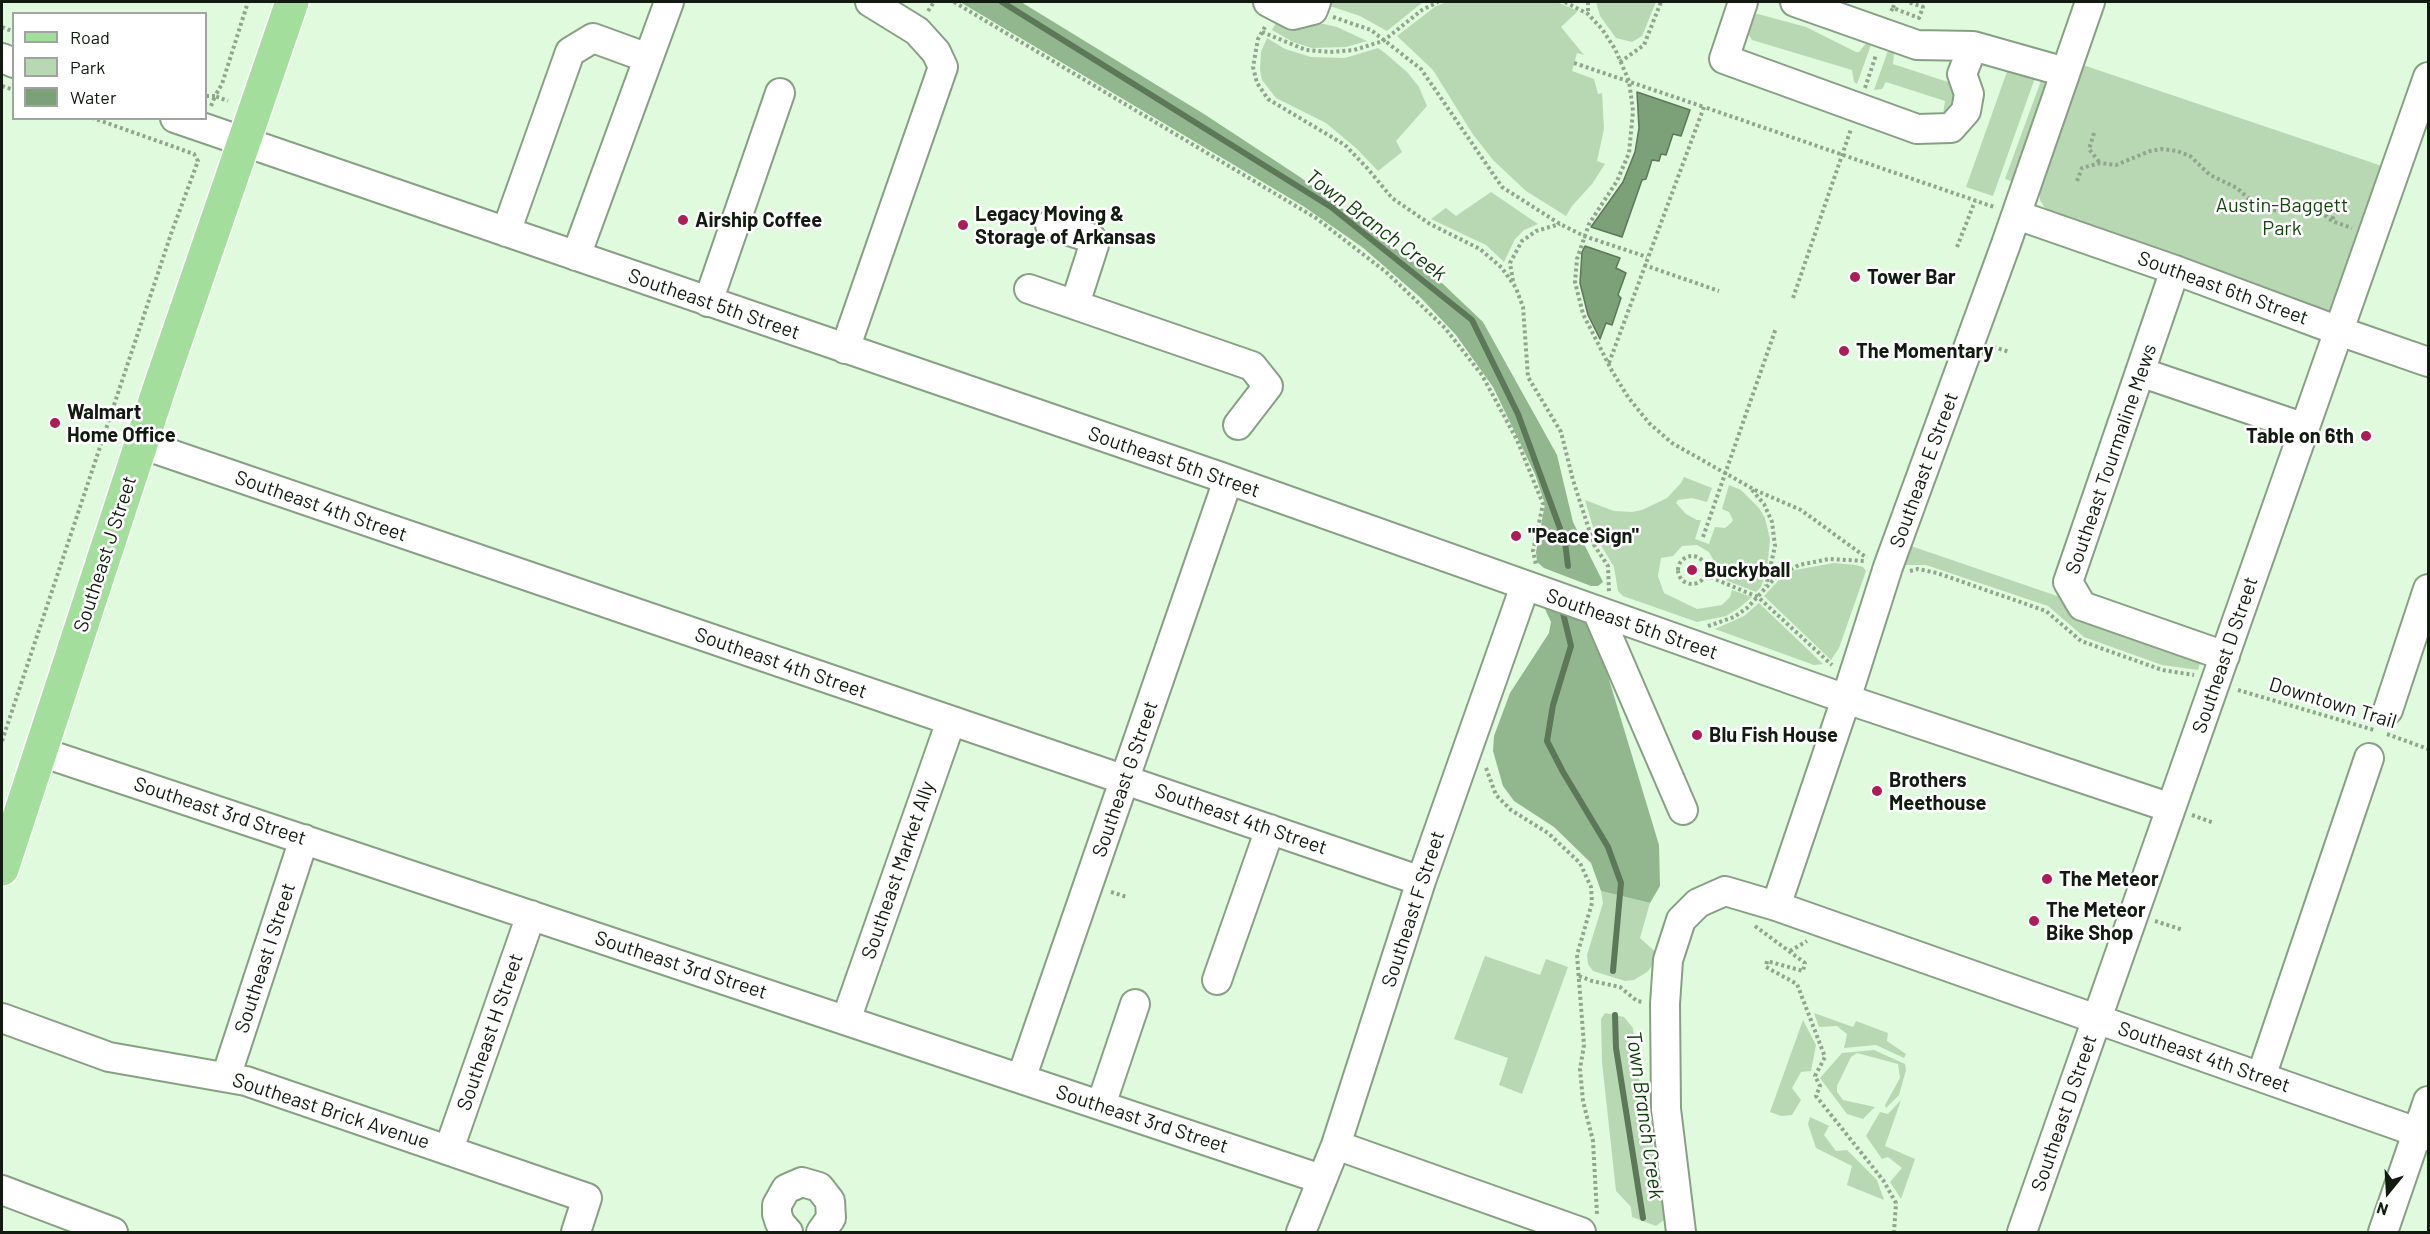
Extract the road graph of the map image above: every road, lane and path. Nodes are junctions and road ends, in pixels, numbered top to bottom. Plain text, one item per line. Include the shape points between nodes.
1 (248, 2) edge
2 (292, 2) edge
3 (669, 2) edge
4 (870, 2) edge
5 (954, 2) edge
6 (1438, 2) edge
7 (1565, 2) edge
8 (1588, 2) edge
9 (1661, 2) edge
10 (1743, 2) edge
11 (1795, 2) edge
12 (1895, 2) edge
13 (2090, 2) edge
14 (1314, 6) edge
15 (1893, 8) dead end
16 (1267, 12) edge
17 (1588, 14) junction
18 (1262, 32) junction
19 (1385, 39) junction
20 (1972, 46) junction
21 (648, 58) junction
22 (1620, 62) junction
23 (1577, 64) dead end
24 (2064, 72) junction
25 (2428, 77) edge
26 (1629, 81) junction
27 (780, 93) dead end
28 (207, 96) edge
29 (215, 96) junction
30 (228, 101) dead end
31 (211, 107) dead end
32 (1704, 107) junction
33 (99, 120) edge
34 (181, 120) edge
35 (2094, 134) dead end
36 (243, 141) junction
37 (198, 161) junction
38 (207, 162) dead end
39 (2100, 164) junction
40 (2077, 181) dead end
41 (1975, 201) junction
42 (2312, 208) junction
43 (2017, 215) junction
44 (2332, 221) junction
45 (1560, 224) junction
46 (1050, 225) dead end
47 (2352, 228) dead end
48 (506, 231) junction
49 (1584, 236) junction
50 (1957, 247) dead end
51 (576, 256) junction
52 (1647, 257) junction
53 (1644, 265) junction
54 (2175, 270) junction
55 (1514, 284) junction
56 (1029, 289) dead end
57 (1719, 291) dead end
58 (708, 302) junction
59 (1075, 304) junction
60 (1776, 328) dead end
61 (2339, 331) junction
62 (1990, 346) dead end
63 (845, 349) junction
64 (2010, 352) dead end
65 (2428, 362) edge
66 (1609, 364) junction
67 (2140, 372) junction
68 (1238, 425) dead end
69 (2305, 428) junction
70 (141, 444) junction
71 (1725, 474) junction
72 (1228, 480) junction
73 (1750, 487) junction
74 (1703, 537) dead end
75 (1533, 551) dead end
76 (1900, 572) dead end
77 (1705, 575) junction
78 (1525, 586) junction
79 (1765, 589) junction
80 (2428, 589) edge
81 (1758, 597) junction
82 (1603, 603) junction
83 (1709, 632) dead end
84 (2224, 656) junction
85 (1837, 660) dead end
86 (1833, 666) junction
87 (1823, 668) dead end
88 (2199, 677) dead end
89 (2229, 687) dead end
90 (1846, 699) junction
91 (951, 721) junction
92 (2382, 725) junction
93 (2, 741) edge
94 (2428, 749) edge
95 (41, 752) junction
96 (2369, 758) dead end
97 (1486, 763) dead end
98 (1125, 780) junction
99 (2171, 808) junction
100 (1683, 810) dead end
101 (1270, 829) junction
102 (303, 839) junction
103 (2, 868) edge
104 (1421, 881) junction
105 (1776, 906) junction
106 (2134, 914) junction
107 (531, 915) junction
108 (1754, 925) dead end
109 (2183, 930) dead end
110 (1808, 941) dead end
111 (1790, 951) junction
112 (1579, 976) junction
113 (1217, 980) dead end
114 (1135, 1004) dead end
115 (1665, 1004) junction
116 (2, 1018) edge
117 (2097, 1019) junction
118 (846, 1020) junction
119 (226, 1077) junction
120 (2261, 1077) junction
121 (1021, 1078) junction
122 (2428, 1101) edge
123 (1101, 1105) junction
124 (2423, 1134) edge
125 (1336, 1145) junction
126 (449, 1149) junction
127 (1322, 1179) junction
128 (2, 1190) edge
129 (1590, 1228) edge
130 (113, 1233) edge
131 (576, 1233) edge
132 (788, 1233) edge
133 (821, 1233) edge
134 (1301, 1233) edge
135 (1681, 1233) edge
136 (1894, 1233) edge
137 (2022, 1233) edge
138 (2383, 1233) edge

1 - 29 path
2 - 36 main road, Southeast J Street
3 - 21 street
4 - 63 street via 917,31 936,52 943,67
5 - 75 path via 1316,218 1386,272 1445,328 1482,375 1517,440 1543,504
6 - 19 path
7 - 17 path
8 - 17 path
9 - 22 path via 1644,45
10 - 20 street via 1724,59 1917,129 1951,128 1966,111 1969,94 1962,74
11 - 20 street via 1917,45
12 - 15 path
13 - 24 street, Southeast E Street
14 - 16 street via 1293,15
14 - 19 path
16 - 18 path
17 - 22 path via 1602,28
18 - 19 path via 1306,50 1329,52 1354,50
18 - 55 path via 1253,67 1257,83 1268,99 1345,145 1392,198 1430,224 1480,249
19 - 45 path via 1421,69 1502,187
20 - 24 street
21 - 48 street via 593,38 570,52
21 - 51 street
22 - 26 path
23 - 26 path, bridge
24 - 43 street, Southeast E Street
25 - 61 street, Southeast D Street
26 - 32 path, bridge
26 - 49 path via 1633,111 1629,153
27 - 58 street
28 - 29 path
29 - 30 path
29 - 31 path
32 - 41 path
32 - 52 path
33 - 37 path via 194,154
34 - 36 street, Southeast 5th Street
35 - 39 path via 2089,150
36 - 48 street, Southeast 5th Street
36 - 70 main road, Southeast J Street
37 - 38 path
37 - 93 path
39 - 40 path via 2082,168
39 - 42 path via 2116,165 2150,151 2177,151 2190,156 2210,175 2237,188 2258,207 2279,211
41 - 43 path
41 - 50 path
42 - 44 path
42 - 44 path via 2339,198
43 - 54 street, Southeast 6th Street
43 - 90 street, Southeast E Street via 1893,552
44 - 47 path
45 - 49 path
45 - 55 path via 1536,231 1522,241 1510,263
46 - 59 street via 1091,238 1094,245
48 - 51 street, Southeast 5th Street
49 - 52 path
49 - 66 path via 1575,282 1583,314
51 - 58 street, Southeast 5th Street
52 - 53 path
53 - 57 path
53 - 66 path
54 - 61 street, Southeast 6th Street
54 - 67 street, Southeast Tourmaline Mews
55 - 82 path via 1523,307 1528,377 1561,432 1594,545 1608,566
56 - 59 street
58 - 63 street, Southeast 5th Street
59 - 68 street via 1252,366 1268,386
60 - 71 path
61 - 65 street, Southeast 6th Street
61 - 69 street, Southeast D Street
62 - 64 path
63 - 72 street, Southeast 5th Street
66 - 71 path via 1649,423 1672,444
67 - 69 street
67 - 84 street, Southeast Tourmaline Mews via 2068,582 2082,606
69 - 84 street, Southeast D Street
70 - 91 street, Southeast 4th Street
70 - 95 main road, Southeast J Street
71 - 73 path
71 - 74 path
72 - 78 street, Southeast 5th Street
72 - 98 street, Southeast G Street
73 - 79 path via 1772,522 1775,546
73 - 79 path via 1801,510 1873,562 1813,561 1786,570
76 - 88 path via 1918,569 1937,573 2046,611 2081,641 2162,670
77 - 77 path via 1690,584 1680,576 1678,567 1683,559 1696,557 1706,566
77 - 81 path
78 - 82 street, Southeast 5th Street
78 - 104 street, Southeast F Street
79 - 81 path
80 - 92 street
81 - 83 path via 1734,617 1699,628
81 - 86 path
82 - 90 street, Southeast 5th Street
82 - 100 street
84 - 99 street, Southeast D Street
85 - 86 path
86 - 87 path
89 - 92 path, Downtown Trail
90 - 99 street, Southeast 5th Street
90 - 105 street, Southeast E Street
91 - 98 street, Southeast 4th Street
91 - 118 street, Southeast Market Ally
92 - 94 path, Downtown Trail
95 - 102 street, Southeast 3rd Street
95 - 103 main road, Southeast J Street
96 - 120 street
97 - 112 path via 1496,795 1510,810 1548,833 1587,873 1592,903 1577,955
98 - 101 street, Southeast 4th Street
98 - 121 street, Southeast G Street
99 - 106 street, Southeast D Street
101 - 104 street, Southeast 4th Street
101 - 113 street
102 - 107 street, Southeast 3rd Street
102 - 119 street, Southeast I Street
104 - 125 street, Southeast F Street
105 - 115 street, Southeast 4th Street via 1725,891 1698,903 1681,920 1668,960
105 - 117 street, Southeast 4th Street
106 - 109 path
106 - 117 street, Southeast D Street
107 - 118 street, Southeast 3rd Street
107 - 126 street, Southeast H Street
108 - 111 path
110 - 111 path
111 - 136 path via 1805,963 1803,971 1767,961 1766,967 1797,984 1825,1057 1815,1076 1820,1086 1816,1096 1883,1180 1896,1203
112 - 115 path via 1620,987 1637,1001
112 - 129 path via 1584,1045 1580,1069 1593,1141
114 - 123 street
115 - 135 street, Southeast 4th Street via 1666,1109
116 - 119 street, Southeast Brick Avenue via 108,1057
117 - 120 street, Southeast 4th Street
117 - 137 street, Southeast D Street
118 - 121 street, Southeast 3rd Street
119 - 126 street, Southeast Brick Avenue
120 - 124 street, Southeast 4th Street
121 - 123 street, Southeast 3rd Street
122 - 124 street
123 - 127 street, Southeast 3rd Street
124 - 138 street
125 - 127 street, Southeast F Street
125 - 129 street
126 - 131 street, Southeast Brick Avenue via 587,1198
127 - 134 street, Southeast F Street
128 - 130 street
132 - 133 street via 780,1223 777,1205 786,1189 802,1182 819,1187 831,1201 831,1218

